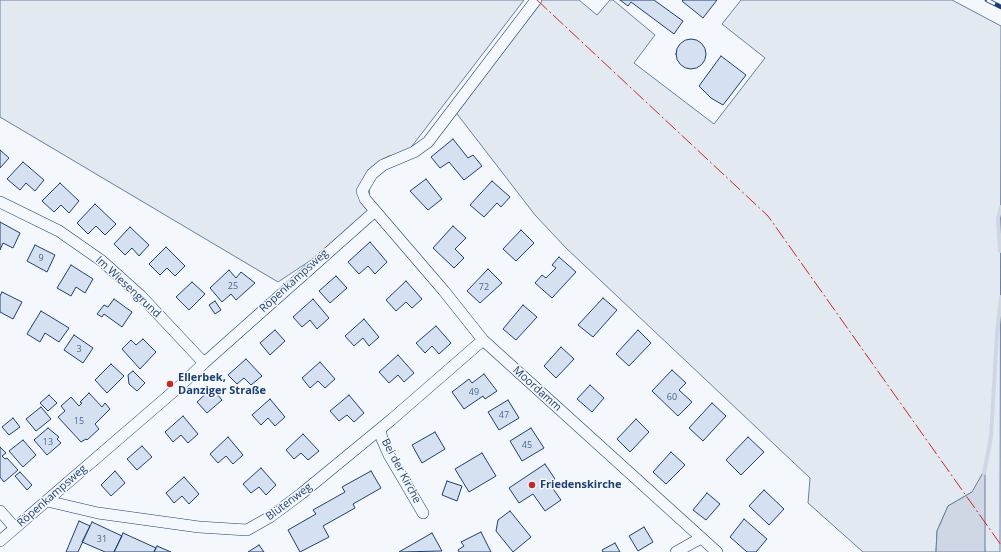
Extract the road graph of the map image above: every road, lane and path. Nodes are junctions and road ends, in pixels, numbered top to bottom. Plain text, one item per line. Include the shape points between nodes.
1 (536, 0) edge
2 (0, 202) edge
3 (374, 212) junction
4 (483, 340) junction
5 (204, 363) junction
6 (380, 429) junction
7 (47, 501) junction
8 (0, 511) edge
9 (423, 513) dead end
10 (15, 528) junction
11 (700, 538) junction
12 (0, 541) edge
13 (676, 552) edge
14 (717, 552) edge

1 - 3 street via 428,142 414,152 383,165 372,174 362,191
2 - 5 street, Im Wiesengrund via 59,231 102,261 141,296
3 - 4 street, Moordamm via 444,291
3 - 5 street, Röpenkampsweg
4 - 6 street, Blütenweg
4 - 11 street, Moordamm
5 - 7 street, Röpenkampsweg
6 - 7 street, Blütenweg via 301,494 248,530 199,527 98,513
6 - 9 street, Bei der Kirche via 389,455
7 - 10 street, Röpenkampsweg
8 - 10 street
10 - 12 street, Röpenkampsweg
11 - 13 street
11 - 14 street, Moordamm

